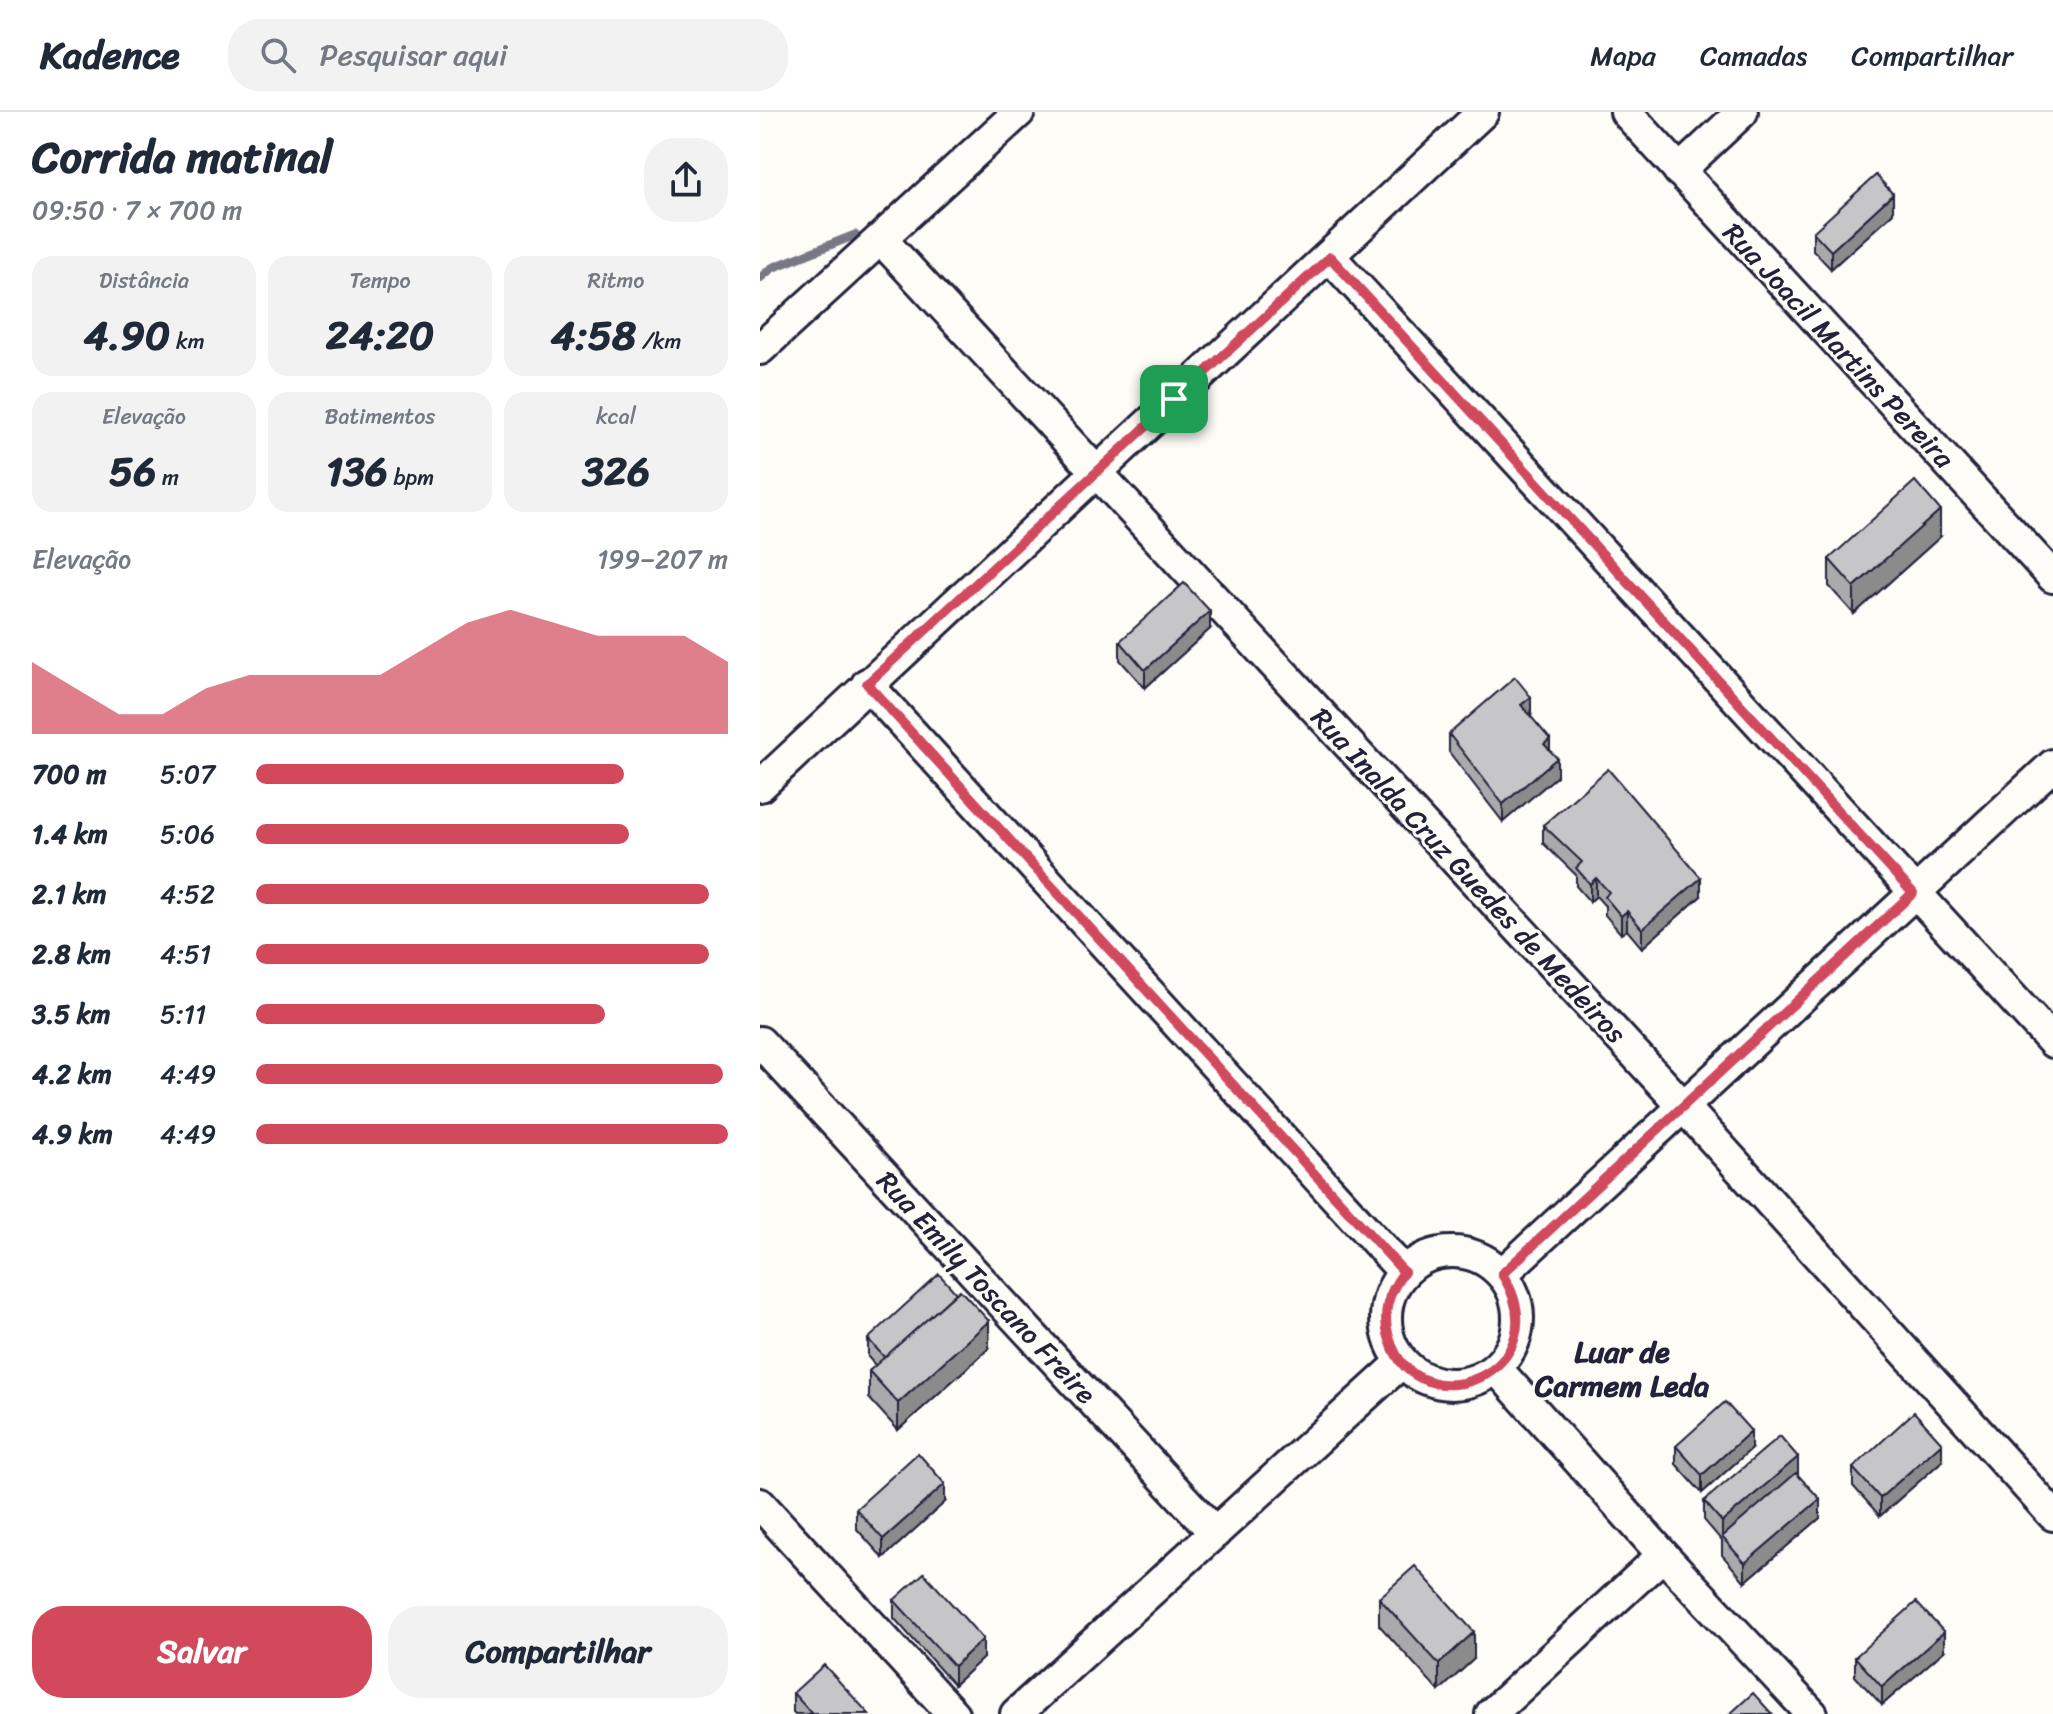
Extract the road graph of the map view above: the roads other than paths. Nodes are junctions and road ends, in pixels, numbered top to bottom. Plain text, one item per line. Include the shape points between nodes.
1 (1019, 112) edge
2 (1483, 112) edge
3 (1626, 112) edge
4 (1742, 112) edge
5 (1679, 171) junction
6 (881, 239) junction
7 (1330, 257) junction
8 (760, 349) edge
9 (1095, 471) junction
10 (2053, 577) edge
11 (867, 684) junction
12 (2053, 765) edge
13 (760, 786) edge
14 (1913, 893) junction
15 (760, 1042) edge
16 (2053, 1042) edge
17 (1683, 1106) junction
18 (1404, 1272) junction
19 (1502, 1274) junction
20 (1402, 1362) junction
21 (1496, 1368) junction
22 (760, 1504) edge
23 (2053, 1515) edge
24 (1215, 1533) junction
25 (1663, 1555) junction
26 (953, 1714) edge
27 (1016, 1714) edge
28 (1491, 1714) edge
29 (1812, 1714) edge

1 - 6 street
2 - 7 street
3 - 5 street, Rua Joacil Martins Pereira
4 - 5 street
5 - 10 street, Rua Joacil Martins Pereira
6 - 8 street
6 - 9 street, Rua Inalda Cruz Guedes de Medeiros
7 - 9 street
7 - 14 street
9 - 11 street
9 - 17 street, Rua Inalda Cruz Guedes de Medeiros
11 - 13 street
11 - 18 street
12 - 14 street
14 - 16 street
14 - 17 street
15 - 24 street, Rua Emily Toscano Freire
17 - 19 street
17 - 23 street, Rua Inalda Cruz Guedes de Medeiros
18 - 19 street via 1418,1260 1454,1251 1472,1254
18 - 20 street via 1392,1288 1386,1317 1391,1346
19 - 21 street via 1519,1312 1513,1342
20 - 21 street via 1437,1383 1478,1379
20 - 24 street
21 - 25 street
22 - 26 street
24 - 27 street
25 - 28 street
25 - 29 street

